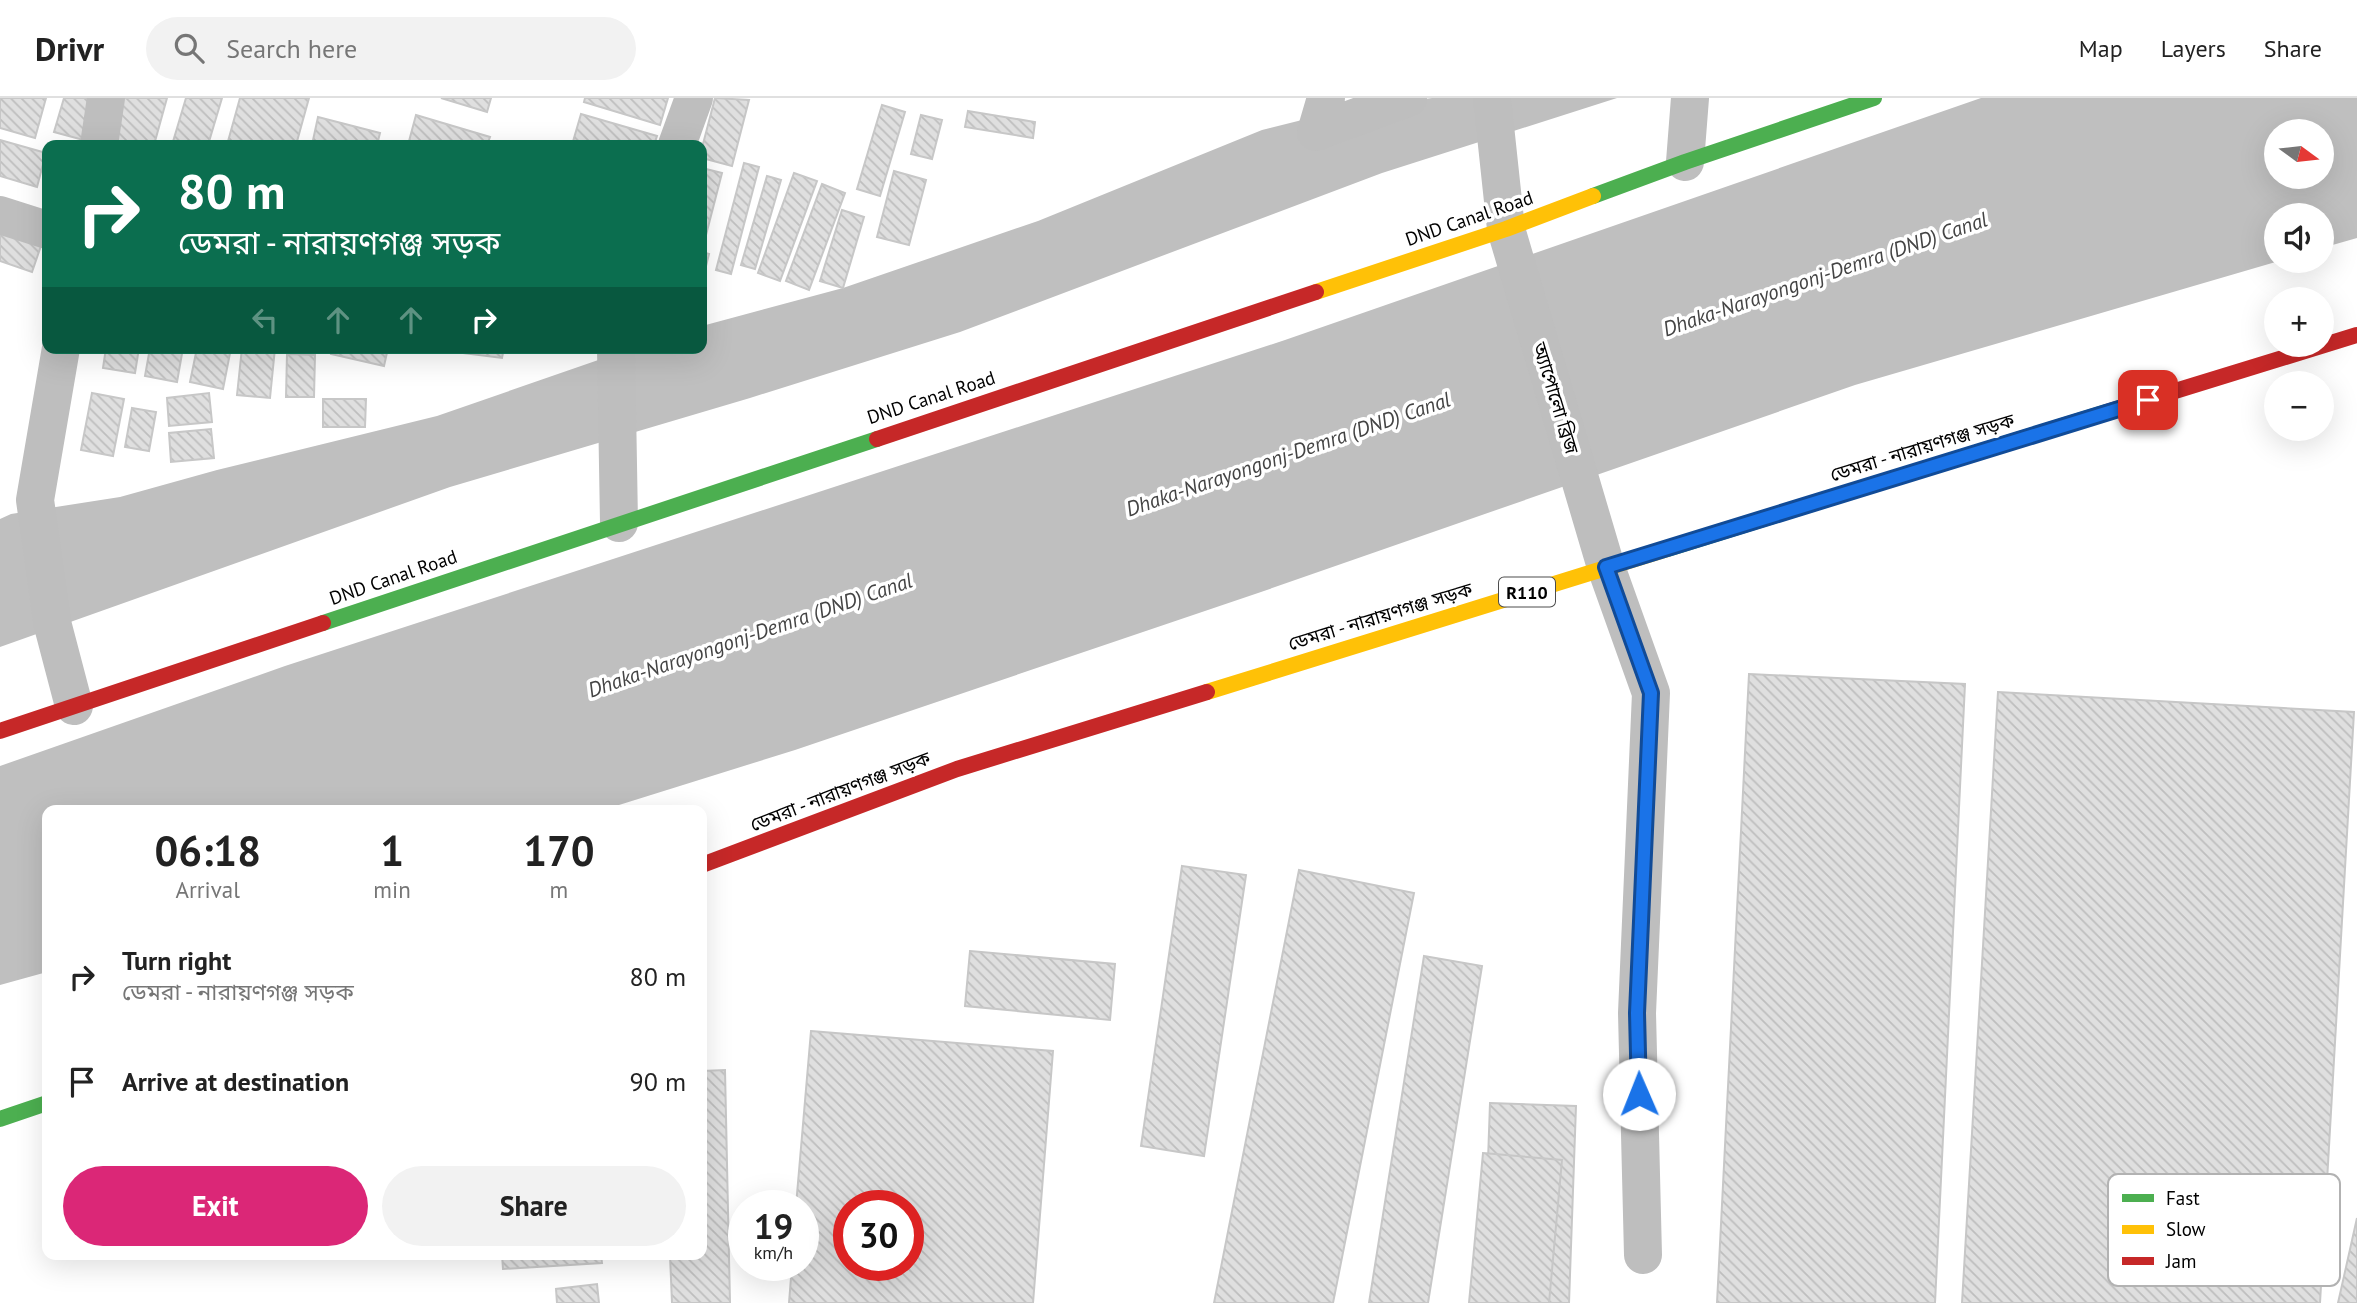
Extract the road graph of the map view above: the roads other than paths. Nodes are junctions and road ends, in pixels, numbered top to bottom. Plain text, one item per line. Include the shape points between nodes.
1 (106, 98) edge
2 (694, 98) edge
3 (1326, 98) edge
4 (1408, 98) edge
5 (1492, 98) edge
6 (1690, 98) edge
7 (1874, 98) edge
8 (100, 140) edge
9 (679, 140) edge
10 (1685, 162) junction
11 (0, 215) edge
12 (42, 228) edge
13 (1506, 229) junction
14 (2357, 335) edge
15 (60, 354) edge
16 (616, 354) edge
17 (619, 523) junction
18 (1606, 567) junction
19 (74, 706) junction
20 (0, 731) edge
21 (707, 862) edge
22 (42, 1105) edge
23 (0, 1119) edge
24 (1643, 1255) dead end

1 - 8 street
2 - 9 street
3 - 4 street via 1316,132
5 - 13 street, অ্যাপোলো ব্রিজ
6 - 10 street
7 - 10 street, DND Canal Road
10 - 13 street, DND Canal Road
11 - 12 street
13 - 17 street, DND Canal Road
13 - 18 street, অ্যাপোলো ব্রিজ
14 - 18 street, ডেমরা - নারায়ণগঞ্জ সড়ক / R110
15 - 19 street via 35,500 53,626
16 - 17 street
17 - 19 street, DND Canal Road
18 - 21 street, ডেমরা - নারায়ণগঞ্জ সড়ক / R110 via 957,769
18 - 24 street, অ্যাপোলো ব্রিজ via 1651,693 1637,1013
19 - 20 street, DND Canal Road
22 - 23 street

